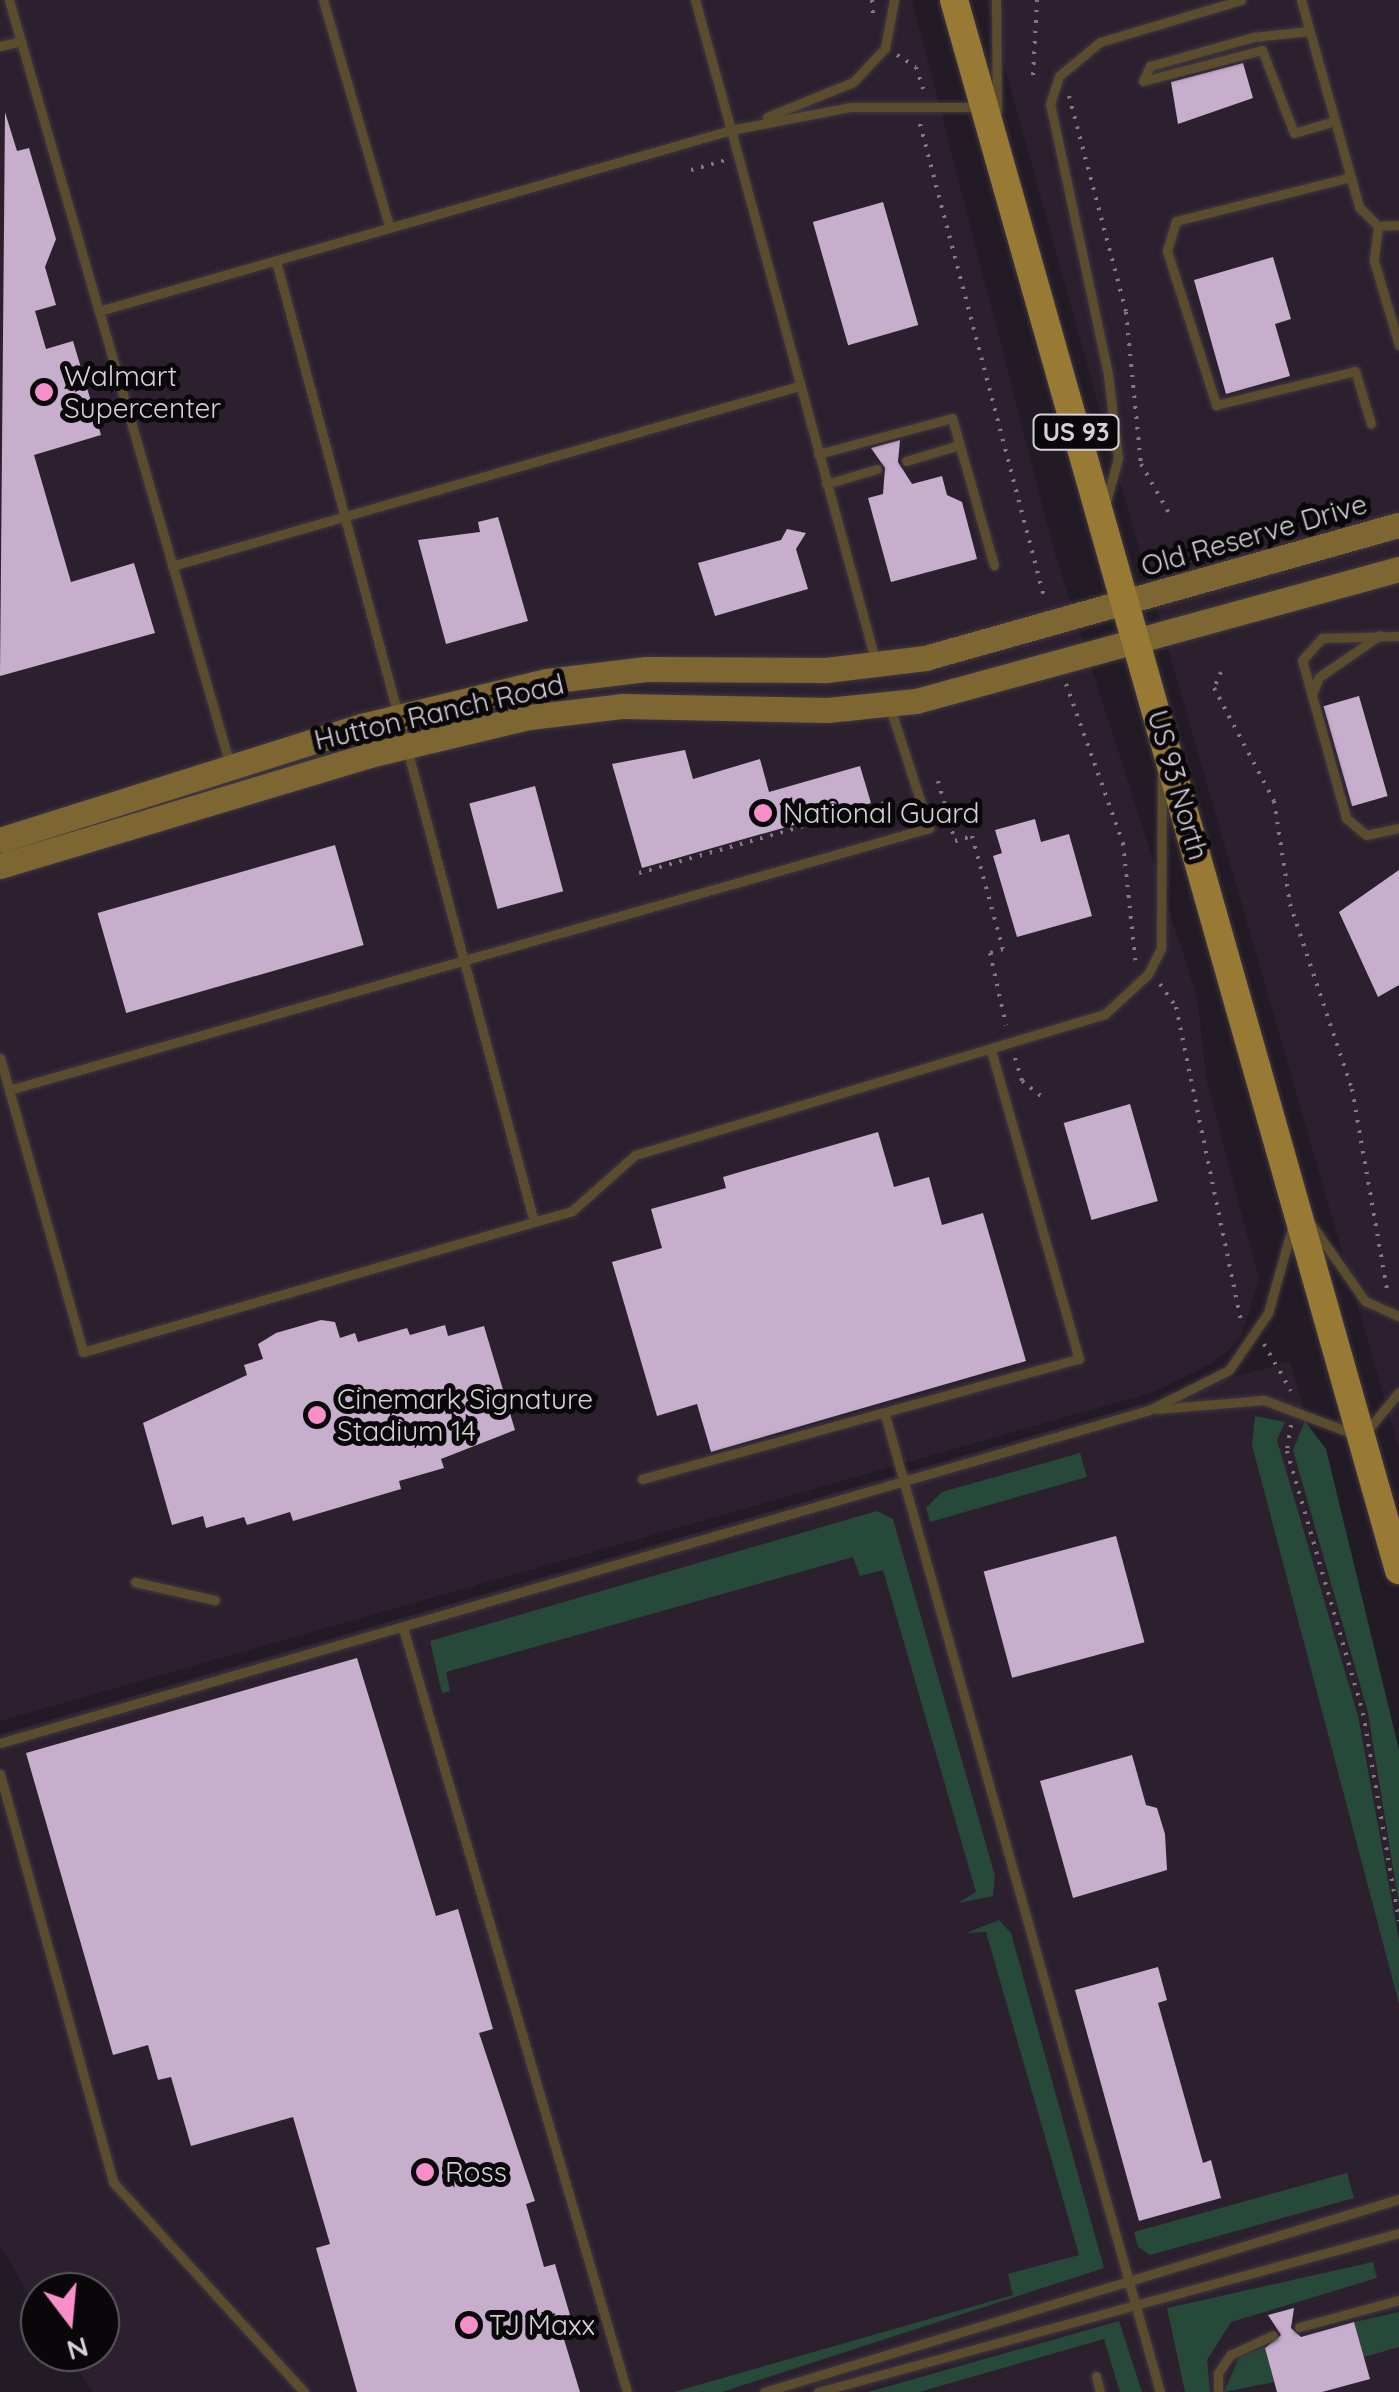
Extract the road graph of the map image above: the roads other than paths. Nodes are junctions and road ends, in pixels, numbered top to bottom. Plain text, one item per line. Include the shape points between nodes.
1 (9, 0) edge
2 (323, 0) edge
3 (695, 0) edge
4 (894, 0) edge
5 (954, 0) edge
6 (996, 0) edge
7 (1241, 0) edge
8 (1300, 0) edge
9 (1310, 31) junction
10 (21, 41) junction
11 (0, 46) edge
12 (983, 107) junction
13 (1335, 121) junction
14 (731, 130) junction
15 (994, 144) junction
16 (1351, 177) junction
17 (1399, 225) edge
18 (389, 226) junction
19 (1378, 226) junction
20 (276, 261) junction
21 (99, 310) junction
22 (1399, 345) edge
23 (799, 386) junction
24 (1371, 424) dead end
25 (959, 445) junction
26 (818, 454) junction
27 (906, 461) dead end
28 (877, 470) dead end
29 (826, 484) junction
30 (342, 516) junction
31 (1101, 519) junction
32 (1399, 525) edge
33 (994, 565) dead end
34 (172, 566) junction
35 (1399, 569) edge
36 (1126, 602) junction
37 (1394, 634) edge
38 (1137, 642) junction
39 (877, 666) junction
40 (889, 704) junction
41 (1314, 707) junction
42 (399, 716) junction
43 (1162, 728) junction
44 (409, 748) junction
45 (231, 767) junction
46 (1399, 828) edge
47 (0, 840) edge
48 (0, 866) edge
49 (461, 961) junction
50 (991, 1051) junction
51 (0, 1058) edge
52 (9, 1090) junction
53 (1297, 1210) junction
54 (534, 1222) junction
55 (1399, 1316) edge
56 (1399, 1392) edge
57 (1149, 1410) junction
58 (885, 1414) junction
59 (1362, 1438) junction
60 (642, 1479) dead end
61 (904, 1479) junction
62 (1399, 1570) edge
63 (135, 1582) dead end
64 (215, 1600) dead end
65 (403, 1628) junction
66 (0, 1743) edge
67 (0, 1774) edge
68 (1399, 2198) edge
69 (1399, 2233) edge
70 (1130, 2281) junction
71 (1399, 2300) edge
72 (1135, 2302) junction
73 (1298, 2327) dead end
74 (1273, 2335) dead end
75 (1096, 2376) dead end
76 (304, 2392) edge
77 (627, 2392) edge
78 (764, 2392) edge
79 (818, 2392) edge
80 (1100, 2392) edge
81 (1160, 2392) edge
82 (1218, 2392) edge

1 - 10 lane
2 - 18 lane
3 - 14 lane
4 - 14 lane via 885,48 853,82
5 - 12 main road, US 93 North / US 93
6 - 15 lane via 1002,42
7 - 31 lane via 1100,42 1059,76 1050,104 1118,458
8 - 9 lane
9 - 13 lane
9 - 13 lane via 1253,37 1150,66 1142,81 1262,50 1294,133
10 - 11 lane
10 - 21 lane
12 - 14 lane via 851,108
12 - 15 main road, US 93 North / US 93
13 - 16 lane
14 - 18 lane
14 - 23 lane
15 - 31 main road, US 93 North / US 93
16 - 19 lane via 1360,207
16 - 24 lane via 1176,222 1166,251 1216,405 1355,370
17 - 19 lane
18 - 20 lane
19 - 22 lane via 1374,261
20 - 21 lane
20 - 30 lane
21 - 34 lane
23 - 26 lane
23 - 30 lane
25 - 26 lane via 952,418
25 - 27 lane
25 - 33 lane
26 - 29 lane
28 - 29 lane
29 - 39 lane
30 - 34 lane
30 - 42 lane
31 - 36 main road, US 93 North / US 93
32 - 36 main road, Old Reserve Drive
34 - 45 lane
35 - 38 main road
36 - 38 main road, US 93 North / US 93
36 - 39 main road, Hutton Ranch Road
37 - 41 lane via 1319,677
37 - 41 lane via 1344,633 1307,647 1302,660
38 - 40 main road, Hutton Ranch Road
38 - 43 main road, US 93 North / US 93
39 - 42 main road, Hutton Ranch Road via 596,672
40 - 44 main road, Hutton Ranch Road via 596,708
40 - 49 lane via 929,828
41 - 46 lane via 1352,827 1366,834
42 - 44 lane
42 - 45 main road, Hutton Ranch Road
43 - 50 lane via 1160,948 1148,974 1105,1014
43 - 53 main road, US 93 North / US 93
44 - 48 main road, Hutton Ranch Road
44 - 49 lane
45 - 47 main road, Hutton Ranch Road
49 - 52 lane
49 - 54 lane
50 - 54 lane via 634,1154 572,1211
50 - 58 lane via 1079,1359
51 - 52 lane
52 - 54 lane via 83,1352
53 - 55 lane via 1335,1250 1366,1301
53 - 57 lane via 1254,1338 1229,1370
53 - 59 main road, US 93 North / US 93
56 - 59 lane
57 - 59 lane via 1264,1400
57 - 61 lane
58 - 60 lane
58 - 61 lane
59 - 62 main road, US 93 North / US 93
61 - 65 lane
61 - 70 lane
63 - 64 lane
65 - 66 lane
65 - 77 lane
67 - 76 lane via 114,2182
68 - 70 lane
69 - 72 lane
70 - 72 lane
70 - 78 lane
71 - 73 lane
72 - 79 lane
72 - 81 lane
74 - 82 lane via 1230,2355 1218,2373
75 - 80 lane

